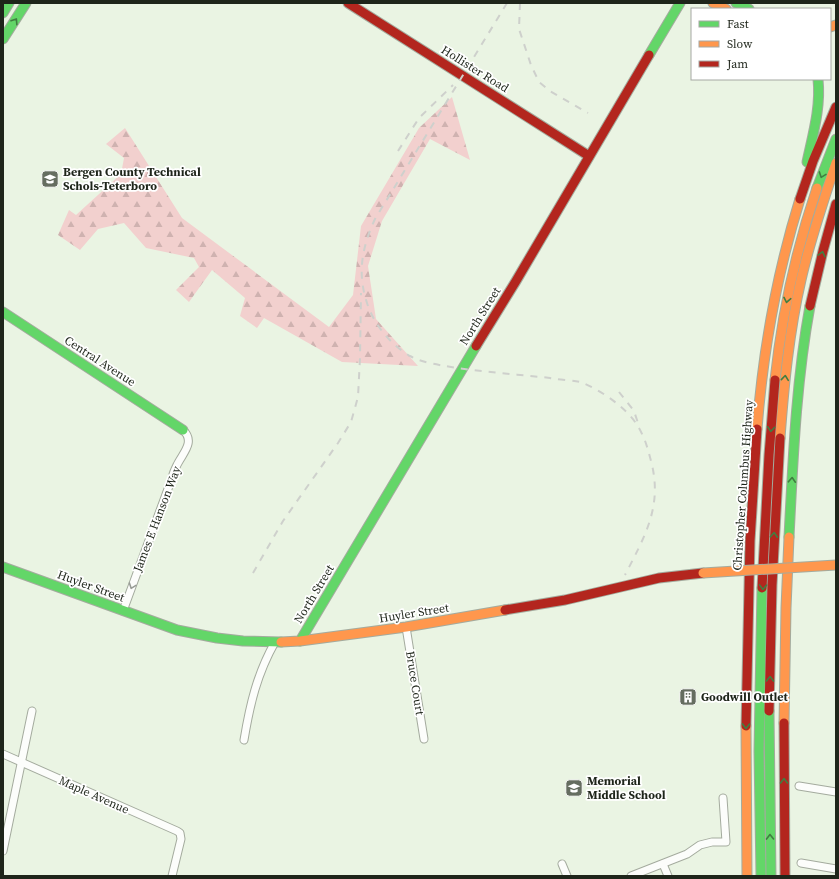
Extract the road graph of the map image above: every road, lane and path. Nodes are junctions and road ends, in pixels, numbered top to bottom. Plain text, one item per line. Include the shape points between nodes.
1 (9, 3) edge
2 (26, 3) edge
3 (348, 3) edge
4 (680, 3) edge
5 (713, 3) edge
6 (736, 3) edge
7 (724, 8) edge
8 (747, 8) edge
9 (3, 13) edge
10 (3, 39) edge
11 (818, 80) edge
12 (836, 107) edge
13 (836, 138) edge
14 (589, 156) junction
15 (836, 163) edge
16 (799, 203) junction
17 (836, 204) edge
18 (3, 312) edge
19 (183, 430) joint
20 (836, 566) edge
21 (3, 567) edge
22 (123, 611) junction
23 (406, 627) junction
24 (300, 641) junction
25 (275, 642) junction
26 (32, 711) dead end
27 (424, 739) dead end
28 (244, 740) dead end
29 (3, 754) edge
30 (21, 762) junction
31 (799, 786) dead end
32 (836, 792) edge
33 (723, 798) dead end
34 (3, 851) edge
35 (801, 863) dead end
36 (562, 864) dead end
37 (663, 864) junction
38 (836, 869) edge
39 (172, 876) edge
40 (567, 876) edge
41 (631, 876) edge
42 (668, 876) edge
43 (747, 876) edge
44 (761, 876) edge
45 (771, 876) edge
46 (785, 876) edge

1 - 9 main road
10 -> 2 main road
3 - 14 main road, Hollister Road
4 - 14 main road, North Street
5 - 7 main road
6 - 8 main road
11 - 16 main road via 818,105
12 - 16 main road, Christopher Columbus Highway
13 -> 44 main road, Christopher Columbus Highway via 814,197 795,265 775,381 766,506 762,622
14 - 24 main road, North Street
45 -> 15 main road via 771,621 784,391 802,276 820,208
16 -> 43 main road, Christopher Columbus Highway via 784,254 774,302 757,435 747,646
46 -> 17 main road via 785,652 795,432 808,316 819,263
18 - 19 main road, Central Avenue
19 -> 22 street, James E Hanson Way via 189,436 187,449 177,465
20 - 23 main road, Huyler Street, bridge via 703,573 659,578 565,600
21 - 22 main road, Huyler Street
22 - 25 main road, Huyler Street via 197,635
23 - 24 main road, Huyler Street
23 - 27 street, Bruce Court
24 - 25 main road, Huyler Street
25 - 28 street via 260,671
26 - 30 street
29 - 30 street, Maple Avenue
30 - 34 street
30 - 39 street, Maple Avenue via 180,833
31 - 32 street
33 - 37 street via 726,842 700,845 687,854
35 - 38 street
36 - 40 street
37 - 41 street
37 - 42 street

